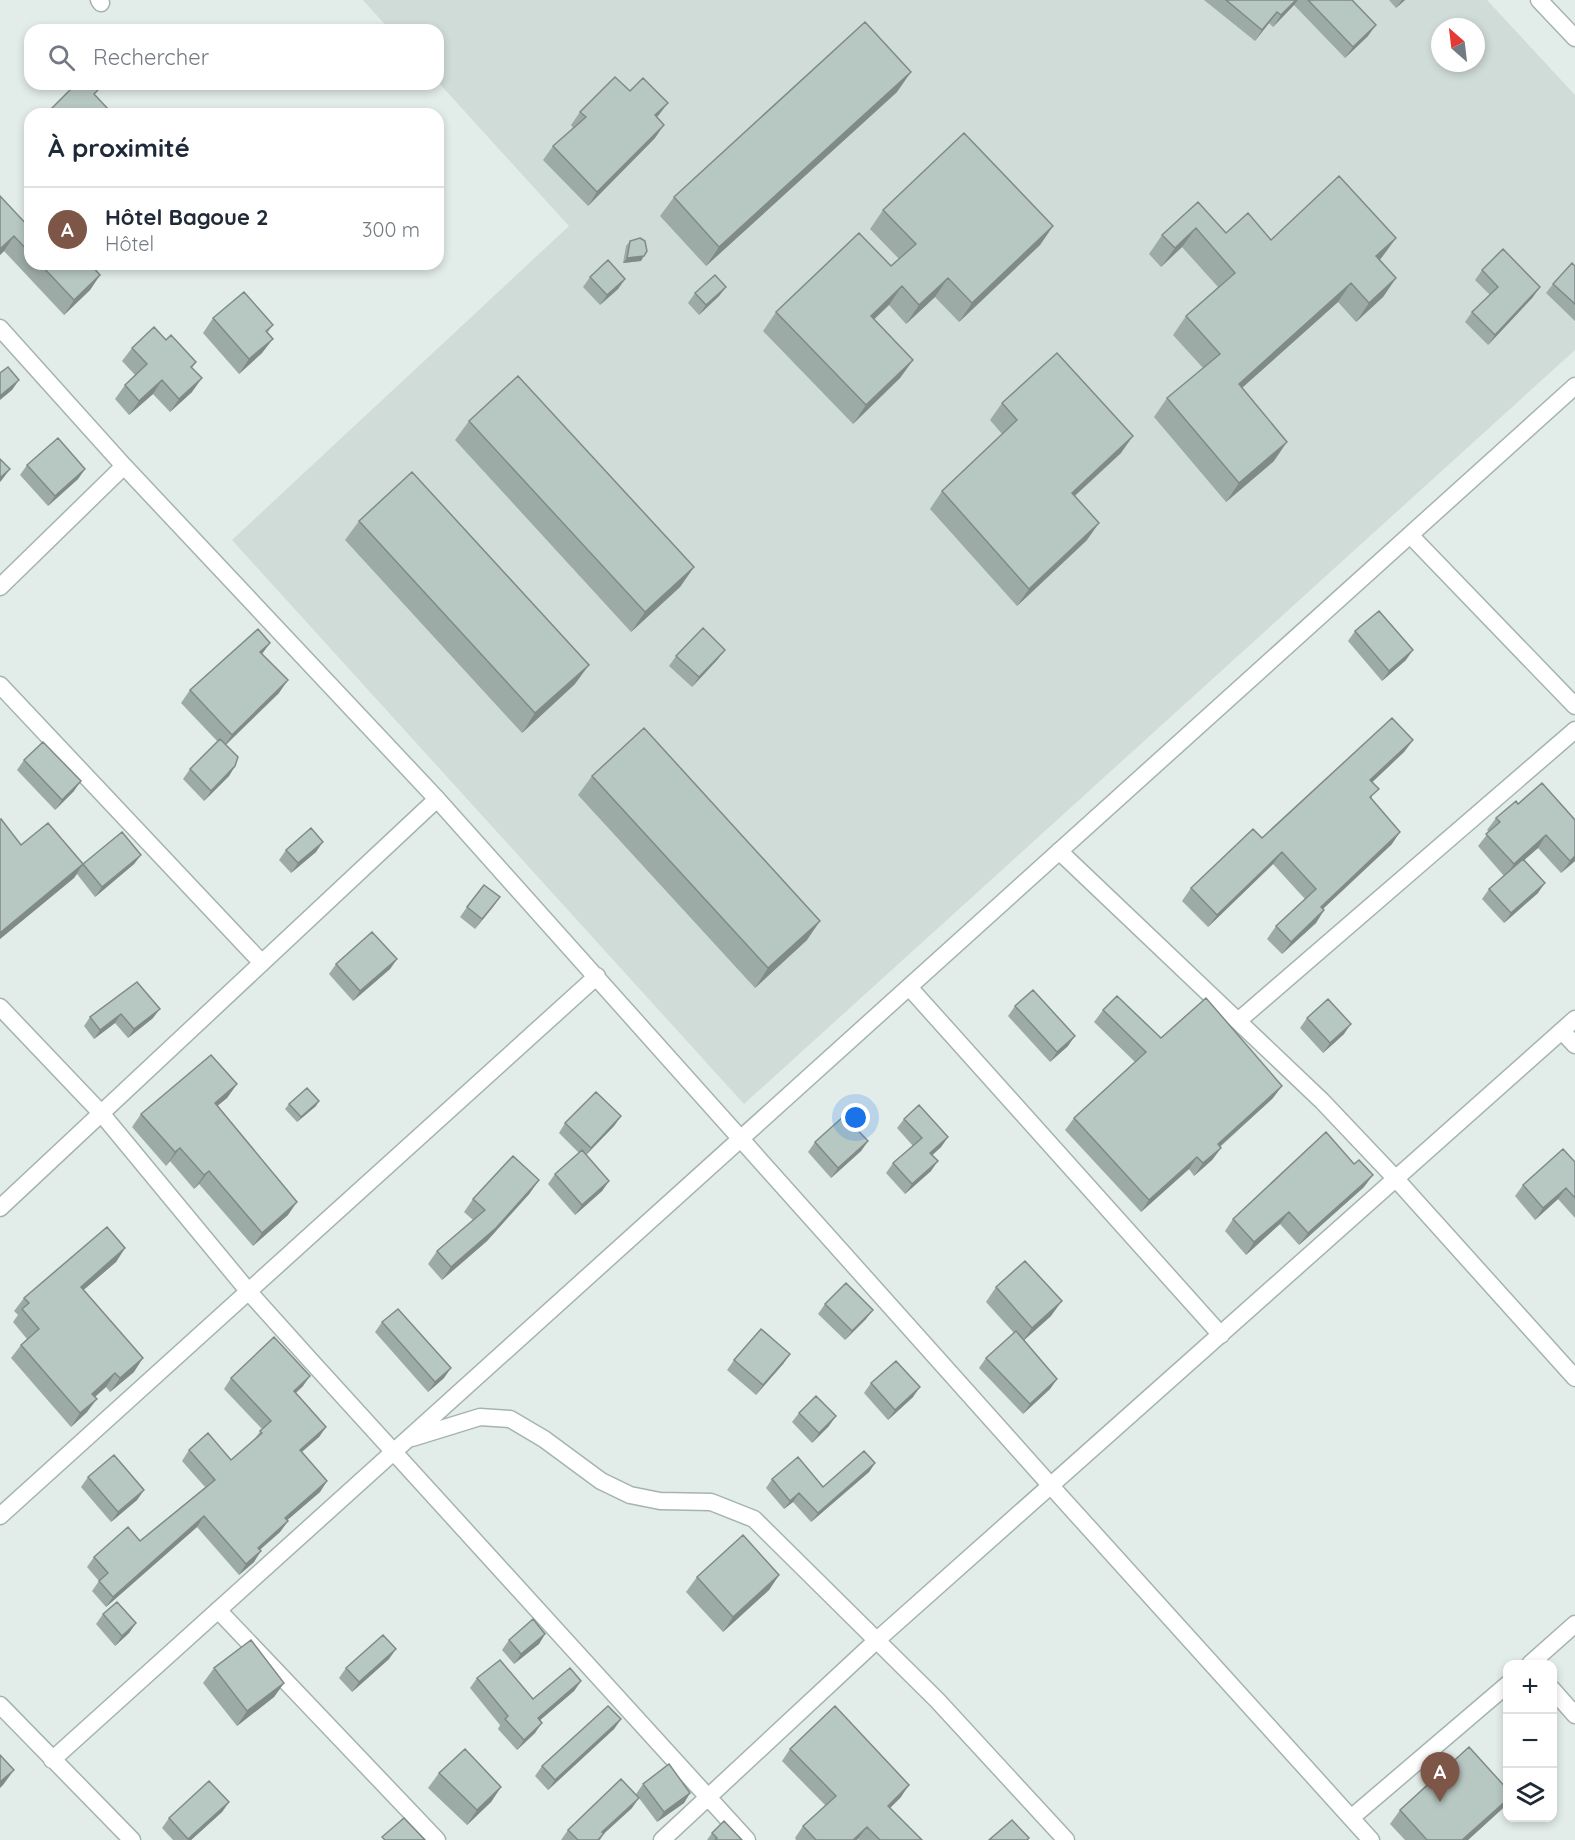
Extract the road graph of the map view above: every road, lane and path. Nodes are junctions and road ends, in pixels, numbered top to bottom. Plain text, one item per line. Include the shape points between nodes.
1 (1539, 0) edge
2 (1575, 38) edge
3 (0, 328) edge
4 (1575, 386) edge
5 (124, 466) junction
6 (1410, 535) junction
7 (0, 587) edge
8 (0, 685) edge
9 (1575, 706) edge
10 (1575, 730) edge
11 (437, 799) junction
12 (1059, 851) junction
13 (262, 963) junction
14 (597, 976) junction
15 (909, 987) junction
16 (0, 1007) edge
17 (1575, 1019) edge
18 (1238, 1021) junction
19 (1562, 1031) junction
20 (1575, 1046) edge
21 (101, 1113) junction
22 (741, 1138) junction
23 (1396, 1179) junction
24 (0, 1208) edge
25 (249, 1292) junction
26 (1221, 1335) junction
27 (1575, 1378) edge
28 (408, 1439) junction
29 (394, 1451) junction
30 (1051, 1486) junction
31 (0, 1516) edge
32 (218, 1610) junction
33 (1575, 1624) edge
34 (877, 1640) junction
35 (1535, 1660) edge
36 (1503, 1688) edge
37 (1557, 1695) edge
38 (0, 1705) edge
39 (1575, 1715) edge
40 (52, 1760) junction
41 (708, 1797) junction
42 (1351, 1818) junction
43 (132, 1840) edge
44 (436, 1840) edge
45 (662, 1840) edge
46 (747, 1840) edge
47 (1066, 1840) edge
48 (1371, 1840) edge

1 - 2 street
3 - 5 street
4 - 6 street
5 - 7 street
5 - 11 street
6 - 9 street
6 - 12 street
8 - 13 street
10 - 18 street
11 - 13 street
11 - 14 street
12 - 15 street
12 - 18 street
13 - 21 street
14 - 22 street
14 - 25 street
15 - 22 street
15 - 26 street
16 - 21 street
17 - 19 street
18 - 23 street
19 - 20 street
19 - 23 street
21 - 24 street
21 - 25 street
22 - 28 street
22 - 30 street
23 - 26 street
23 - 27 street
25 - 29 street
25 - 31 street
26 - 30 street
28 - 29 street
28 - 34 street via 480,1417 510,1419 602,1481 630,1495 660,1501 711,1502 732,1508 754,1518
29 - 32 street
29 - 41 street
30 - 34 street
30 - 42 street
32 - 40 street
32 - 44 street
33 - 35 street
34 - 41 street
34 - 47 street
36 - 42 street
37 - 39 street
38 - 40 street
40 - 43 street
41 - 45 street
41 - 46 street
42 - 48 street

